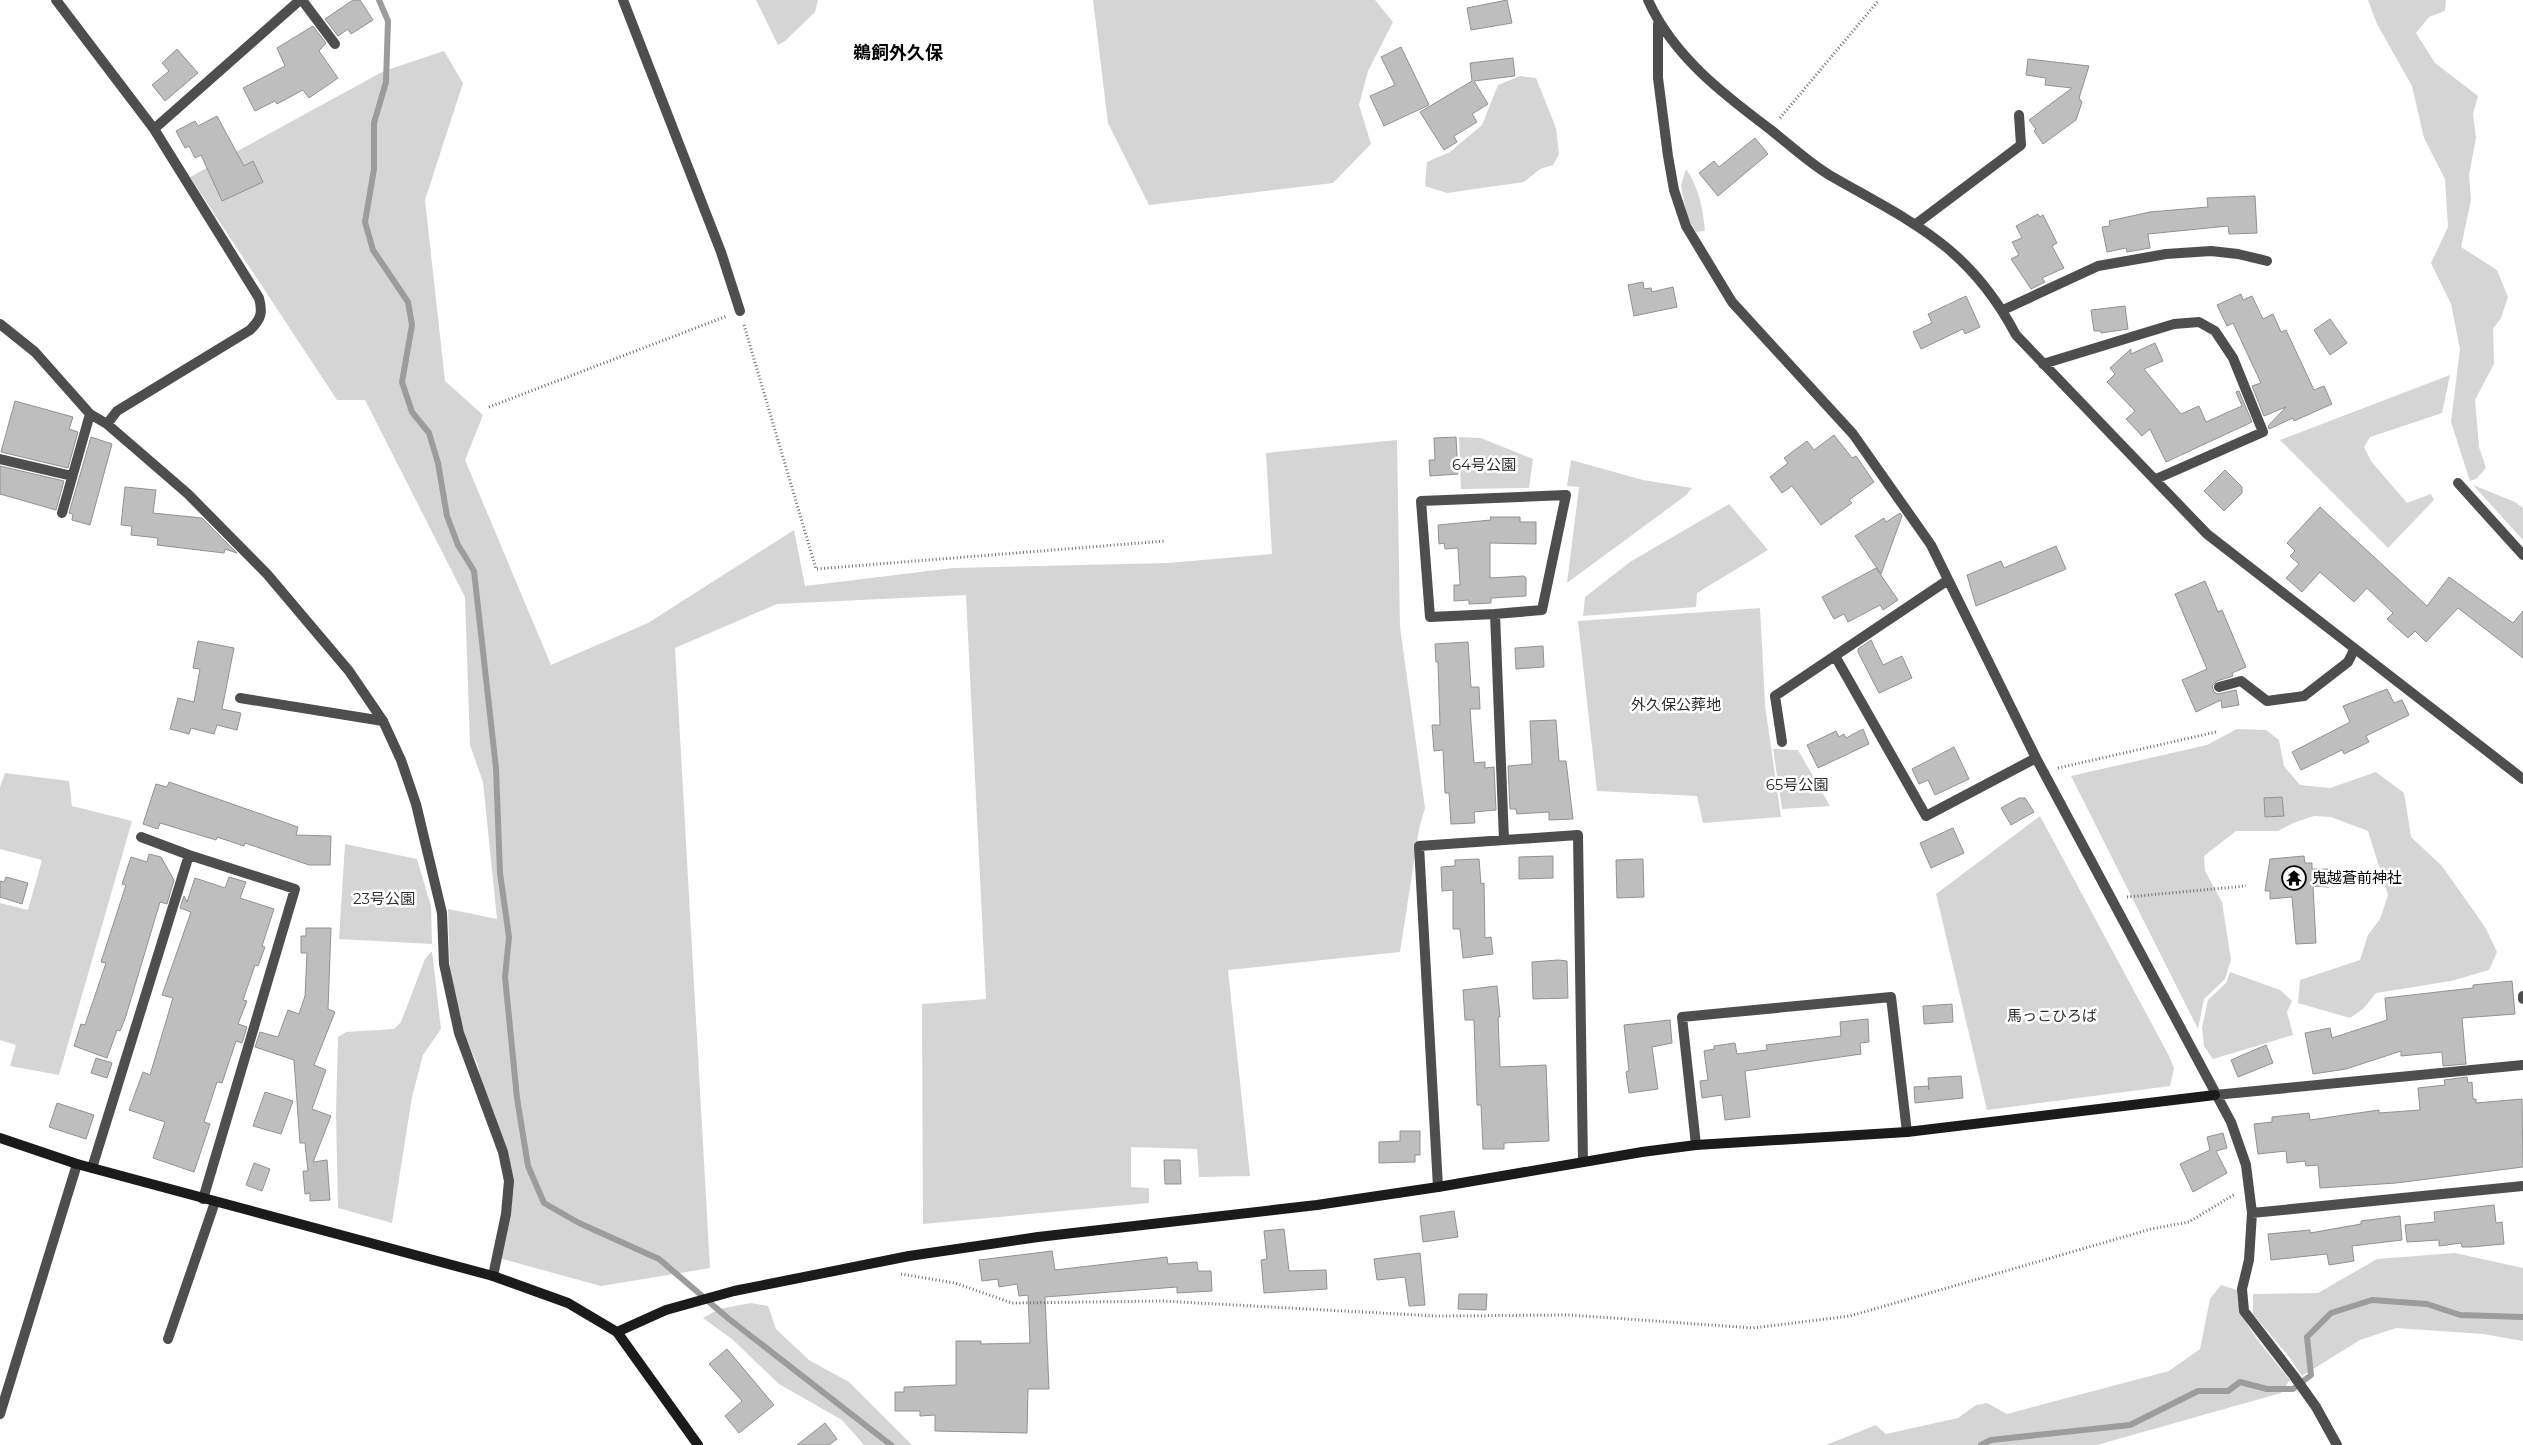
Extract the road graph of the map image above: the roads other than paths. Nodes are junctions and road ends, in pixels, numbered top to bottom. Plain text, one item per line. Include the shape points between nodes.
1 (56, 0) edge
2 (301, 0) edge
3 (623, 0) edge
4 (1648, 0) edge
5 (1658, 24) junction
6 (335, 44) dead end
7 (2019, 115) dead end
8 (154, 129) junction
9 (1916, 224) junction
10 (2267, 261) dead end
11 (2003, 310) junction
12 (740, 311) road end
13 (0, 324) edge
14 (2043, 364) junction
15 (90, 414) junction
16 (107, 424) junction
17 (0, 459) edge
18 (72, 476) junction
19 (2156, 479) junction
20 (2458, 483) dead end
21 (62, 513) dead end
22 (2523, 555) edge
23 (1948, 580) junction
24 (1495, 614) junction
25 (2354, 650) junction
26 (1835, 656) junction
27 (2218, 687) dead end
28 (240, 698) dead end
29 (383, 721) junction
30 (1782, 742) dead end
31 (2036, 758) junction
32 (2523, 780) edge
33 (141, 838) dead end
34 (1504, 840) junction
35 (189, 855) junction
36 (2523, 1065) edge
37 (2215, 1095) junction
38 (1907, 1132) junction
39 (0, 1138) edge
40 (1696, 1145) junction
41 (1584, 1162) junction
42 (77, 1164) junction
43 (92, 1168) junction
44 (2523, 1186) edge
45 (1438, 1187) junction
46 (203, 1199) junction
47 (215, 1202) junction
48 (2252, 1213) junction
49 (493, 1276) junction
50 (617, 1332) junction
51 (168, 1339) dead end
52 (0, 1414) edge
53 (698, 1445) edge
54 (2337, 1445) edge

1 - 8 street
2 - 6 street
2 - 8 street
3 - 12 street via 721,252
4 - 5 street
5 - 9 street via 1737,106 1829,174
5 - 23 street via 1658,78 1666,146 1674,190 1686,226 1732,302 1853,434 1931,545
7 - 9 street via 2020,145
8 - 16 street via 259,298 262,310 260,320 250,330 117,411
9 - 11 street via 1937,238 1972,270
10 - 11 street via 2211,251 2157,255 2098,266
11 - 14 street via 2016,335
13 - 15 street via 35,352
14 - 19 street
14 - 19 street via 2174,324 2199,322 2215,331 2233,358 2263,432
15 - 16 street
15 - 18 street
16 - 29 street via 188,494 267,574 349,671
17 - 18 street
18 - 21 street
19 - 25 street via 2207,534
20 - 22 street
23 - 26 street
23 - 31 street
24 - 24 street via 1542,610 1566,495 1421,501 1430,617
24 - 34 street
25 - 27 street via 2348,662 2304,696 2267,701 2241,681
25 - 32 street
26 - 30 street via 1776,696
26 - 31 street via 1926,816
28 - 29 street
29 - 49 street via 416,804 442,913 444,964 459,1033 503,1152 509,1181 506,1214
31 - 37 street
33 - 35 street
34 - 41 street via 1578,835
34 - 45 street via 1420,846
35 - 43 street
35 - 46 street via 295,889
36 - 37 street
37 - 38 street
37 - 48 street via 2231,1122 2246,1164
38 - 40 street
38 - 40 street via 1891,997 1682,1018
39 - 42 street
40 - 41 street
41 - 45 street
42 - 43 street
42 - 52 street
43 - 46 street
44 - 48 street
45 - 50 street via 909,1256 716,1296 666,1310
46 - 47 street
47 - 49 street
47 - 51 street
48 - 54 street via 2249,1260 2242,1289 2244,1311 2294,1376
49 - 50 street via 568,1303
50 - 53 street

